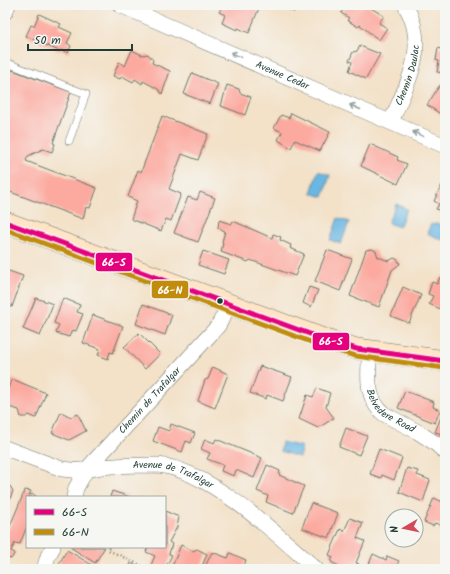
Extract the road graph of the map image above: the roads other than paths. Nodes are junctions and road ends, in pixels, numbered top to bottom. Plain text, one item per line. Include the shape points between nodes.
1 (8, 5) edge
2 (120, 5) edge
3 (405, 5) edge
4 (5, 12) edge
5 (5, 62) edge
6 (391, 122) junction
7 (69, 141) dead end
8 (445, 146) edge
9 (5, 222) edge
10 (229, 305) junction
11 (370, 351) junction
12 (445, 361) edge
13 (5, 448) edge
14 (445, 452) edge
15 (86, 470) junction
16 (74, 496) edge
17 (52, 548) edge
18 (44, 569) edge
19 (316, 569) edge

1 - 4 street
6 -> 2 street, Avenue Cedar
3 - 6 street, Chemin Daulac via 414,28 416,55 410,78
5 - 7 lane via 86,94
8 -> 6 street, Avenue Cedar
9 - 10 main road
10 - 11 main road via 329,341
10 - 15 street, Chemin de Trafalgar via 218,326
11 - 12 main road
11 - 14 street, Belvedere Road via 368,383 378,408 435,443
13 - 15 street, Avenue de Trafalgar via 62,469
15 - 16 street, Chemin de Trafalgar
15 - 19 street, Avenue de Trafalgar via 103,467 158,466 177,469 197,477 271,530
17 - 18 street

